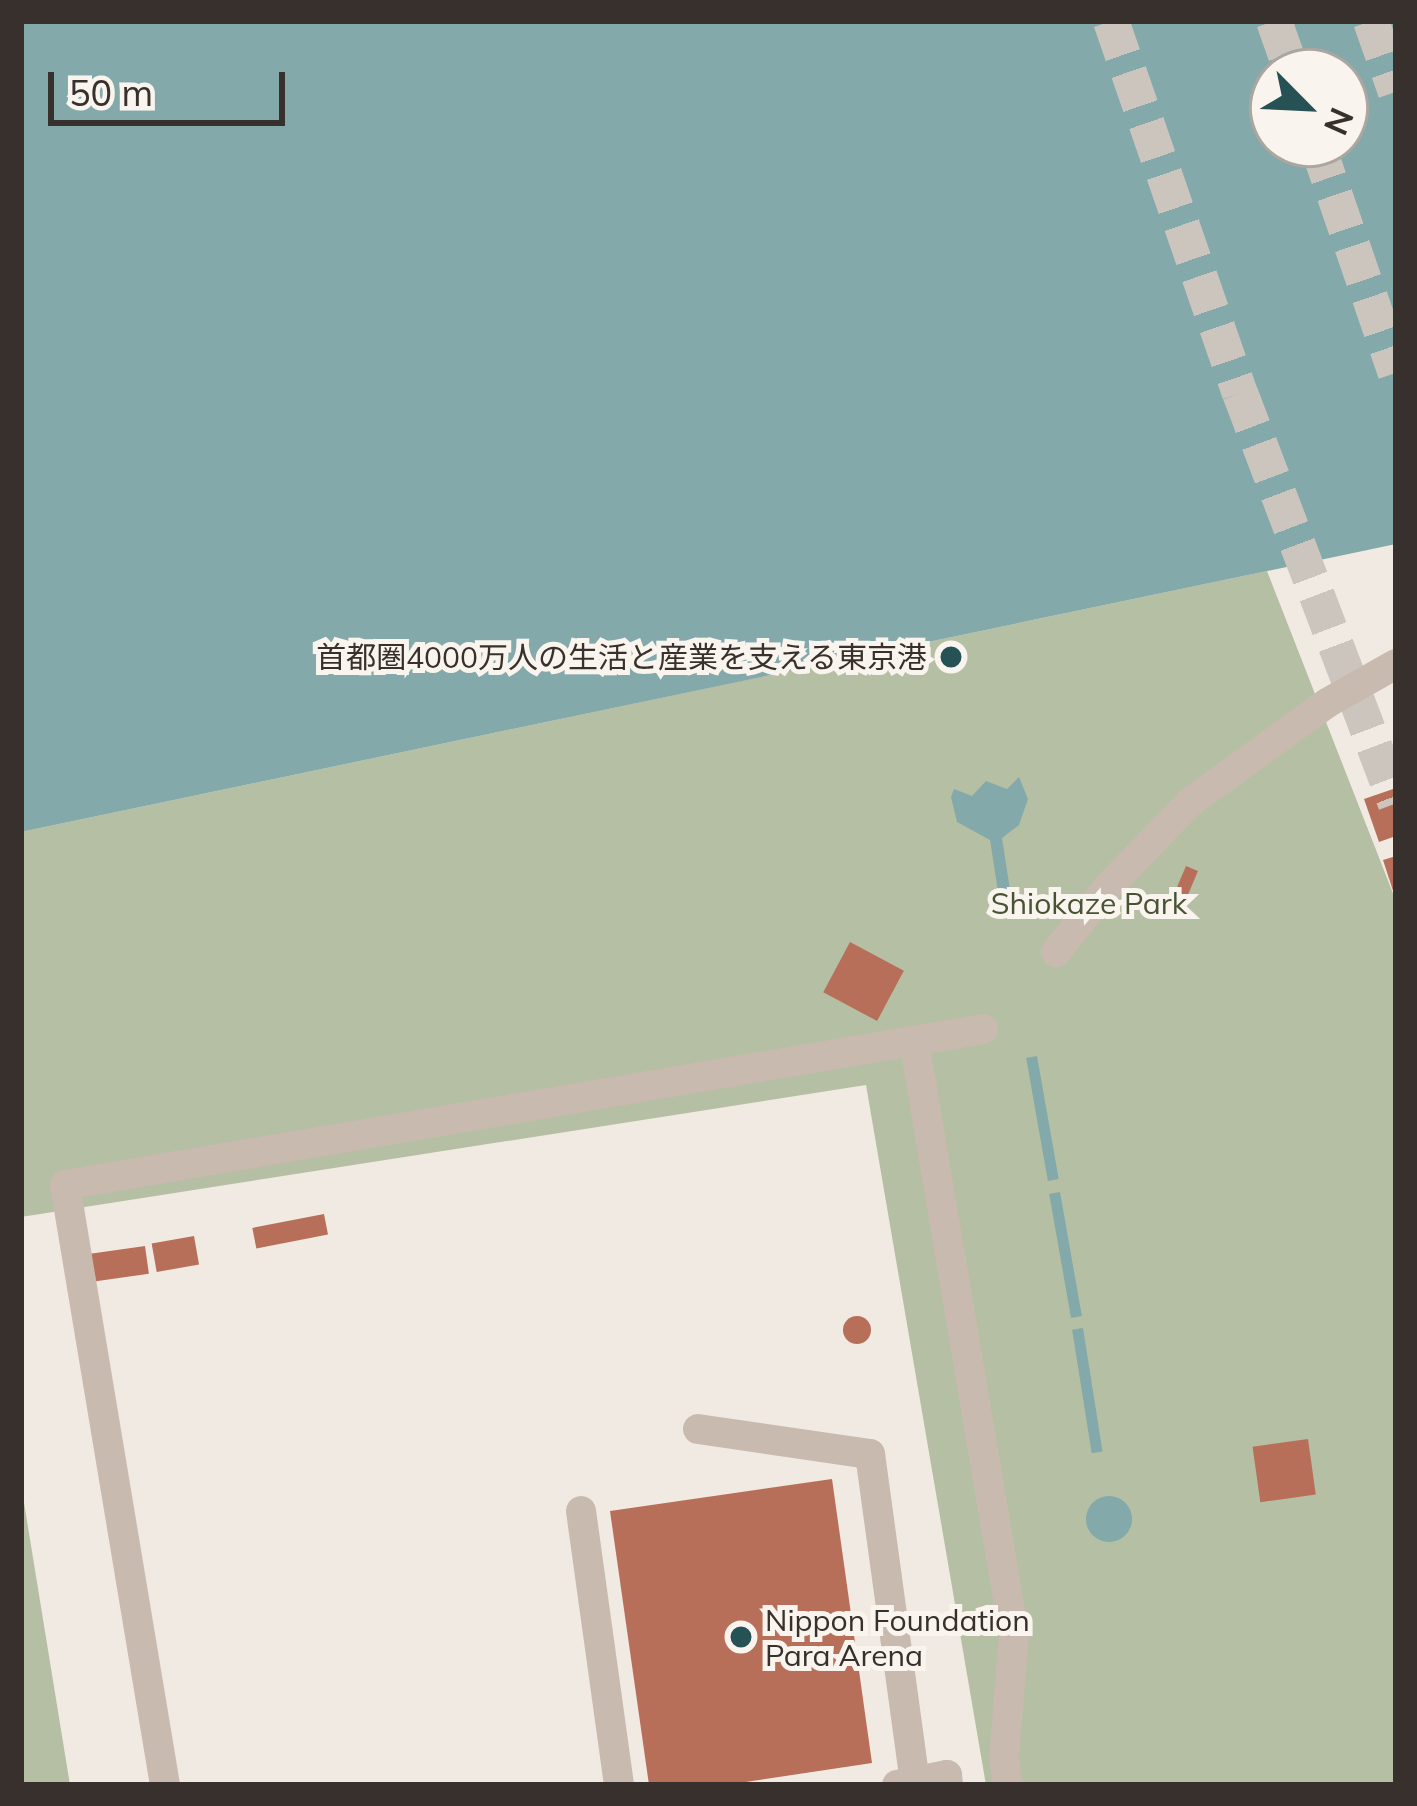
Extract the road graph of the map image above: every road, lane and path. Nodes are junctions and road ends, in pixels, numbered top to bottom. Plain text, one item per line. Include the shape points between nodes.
1 (1396, 664) edge
2 (1056, 952) dead end
3 (983, 1029) dead end
4 (914, 1041) junction
5 (698, 1429) dead end
6 (581, 1511) dead end
7 (906, 1783) edge
8 (165, 1785) edge
9 (619, 1785) edge
10 (948, 1785) edge
11 (1008, 1785) edge

1 - 2 street via 1327,703 1189,803
3 - 4 street
4 - 8 street via 65,1185
4 - 11 street via 1014,1634
5 - 7 street via 870,1454
6 - 9 street
7 - 10 street via 946,1775

